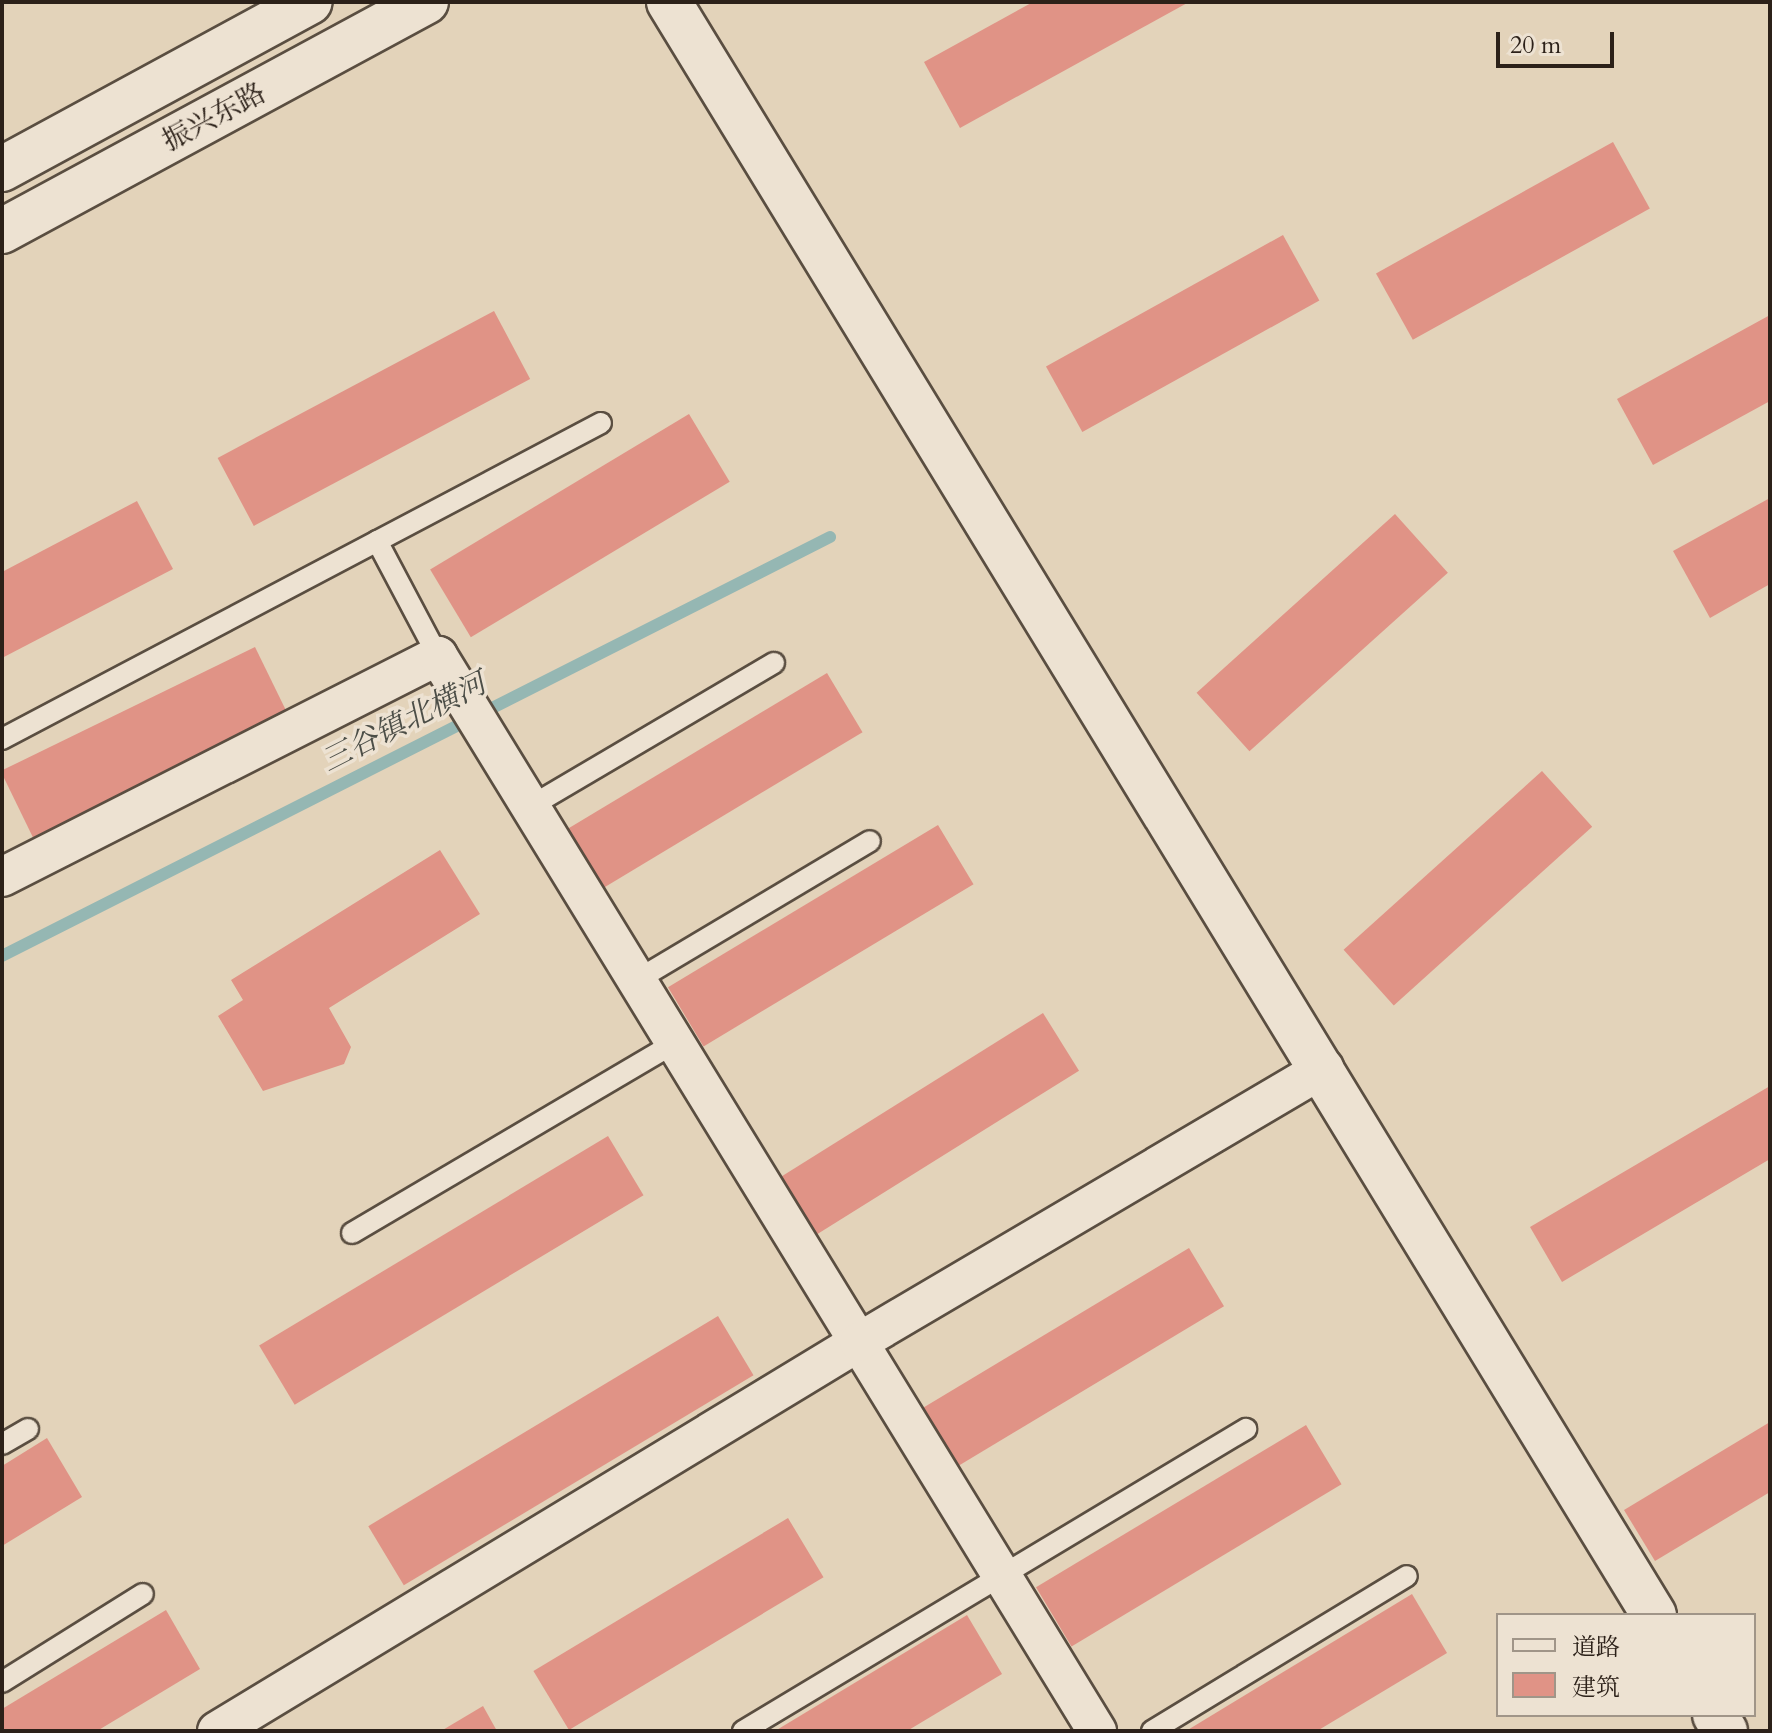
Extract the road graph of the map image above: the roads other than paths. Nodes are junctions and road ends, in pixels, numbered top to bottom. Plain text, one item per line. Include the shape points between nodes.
1 (310, 2) edge
2 (426, 2) edge
3 (669, 2) edge
4 (2, 169) edge
5 (2, 231) edge
6 (601, 423) dead end
7 (377, 541) junction
8 (438, 656) junction
9 (774, 663) dead end
10 (2, 739) edge
11 (531, 806) junction
12 (870, 841) dead end
13 (2, 877) edge
14 (637, 980) junction
15 (675, 1043) junction
16 (1324, 1068) junction
17 (352, 1233) dead end
18 (859, 1342) junction
19 (28, 1429) dead end
20 (1246, 1429) dead end
21 (2, 1444) edge
22 (1002, 1575) junction
23 (1407, 1576) dead end
24 (143, 1594) dead end
25 (1653, 1613) edge
26 (2, 1682) edge
27 (217, 1731) edge
28 (743, 1731) edge
29 (1097, 1731) edge
30 (1152, 1731) edge

1 - 4 street, 振兴东路
2 - 5 street, 振兴东路
3 - 16 street
6 - 7 lane
7 - 8 lane
7 - 10 lane
8 - 11 street
8 - 13 street
9 - 11 lane
11 - 14 street
12 - 14 lane
14 - 15 street
15 - 17 lane
15 - 18 street
16 - 18 street
16 - 25 street
18 - 22 street
18 - 27 street
19 - 21 lane
20 - 22 lane
22 - 28 lane
22 - 29 street
23 - 30 lane
24 - 26 lane

